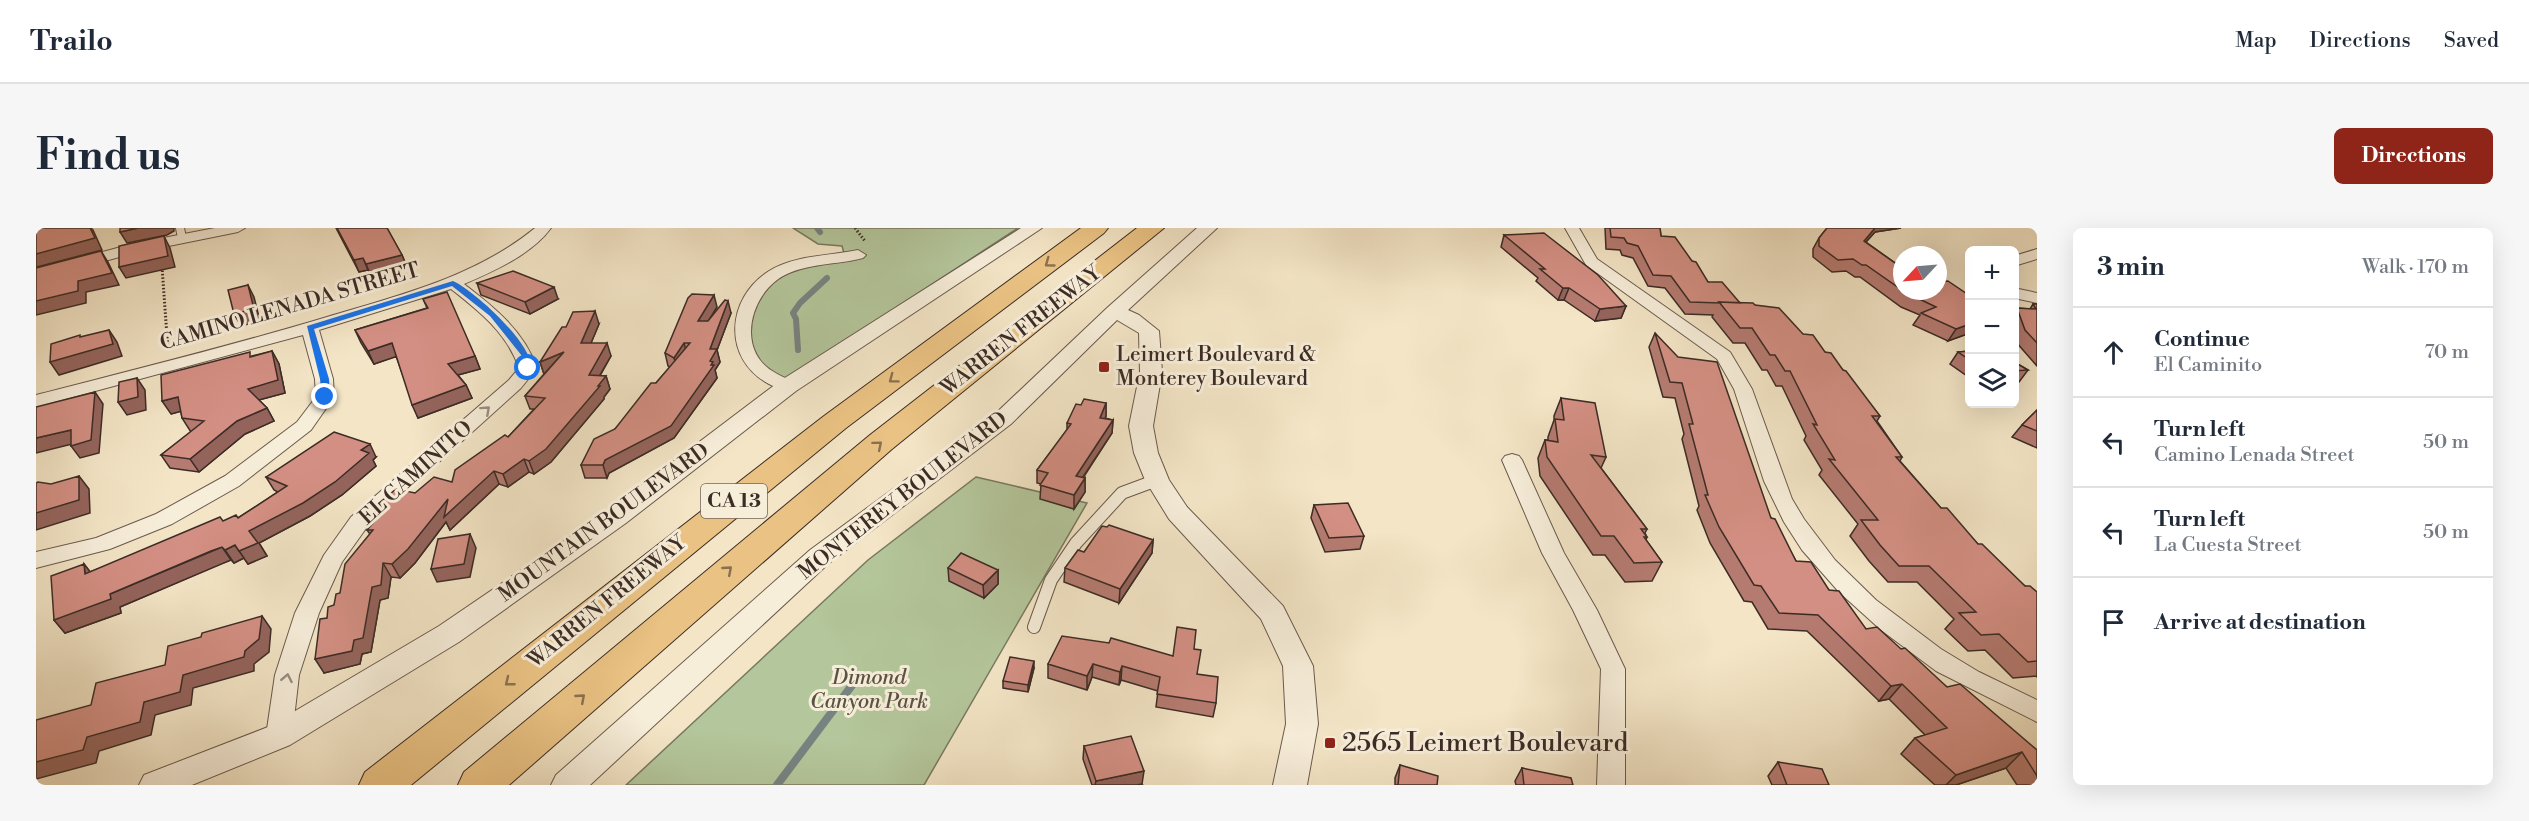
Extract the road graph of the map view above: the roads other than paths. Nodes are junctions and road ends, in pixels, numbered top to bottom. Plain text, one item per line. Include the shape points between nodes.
1 (238, 228) edge
2 (544, 228) edge
3 (1033, 228) edge
4 (1096, 228) edge
5 (1152, 228) edge
6 (1208, 228) edge
7 (1572, 228) edge
8 (181, 233) edge
9 (2037, 254) edge
10 (858, 255) dead end
11 (2019, 259) edge
12 (36, 275) edge
13 (453, 283) junction
14 (2019, 294) edge
15 (2037, 298) edge
16 (1114, 312) junction
17 (310, 328) junction
18 (788, 386) junction
19 (36, 401) edge
20 (1512, 460) dead end
21 (1157, 480) junction
22 (36, 560) edge
23 (1034, 627) dead end
24 (2037, 712) edge
25 (279, 736) junction
26 (156, 785) edge
27 (380, 785) edge
28 (480, 785) edge
29 (568, 785) edge
30 (1290, 785) edge
31 (1611, 785) edge

1 - 8 street
2 - 13 street, CAMINO LENADA STREET via 499,263
3 - 18 street, MOUNTAIN BOULEVARD
4 -> 27 highway, WARREN FREEWAY / CA 13 via 835,422
28 -> 5 highway, WARREN FREEWAY / CA 13 via 881,442
6 - 16 street, MONTEREY BOULEVARD
7 - 24 street via 1591,262 1724,356 1737,374 1782,499 1803,538 1839,576 1879,615 1934,657
8 - 12 street
9 - 11 street
10 - 18 street via 779,272 759,286 746,304 745,346 752,362 768,378
13 - 17 street, CAMINO LENADA STREET
25 -> 13 street, EL CAMINITO via 287,675 307,613 332,560 359,522 528,368 526,356 493,315
14 - 15 street
16 - 21 street via 1149,331 1152,372 1141,426
16 - 29 street, MONTEREY BOULEVARD via 1003,419 819,557
17 - 19 street, CAMINO LENADA STREET
17 - 22 street via 325,397 304,426 232,481 164,519 102,544
18 - 25 street, MOUNTAIN BOULEVARD via 617,517 449,634
20 - 31 street via 1553,553 1613,669
21 - 23 lane via 1118,497 1076,541 1050,580
21 - 30 street via 1178,513 1274,613 1298,666 1302,724
25 - 26 street, MOUNTAIN BOULEVARD

